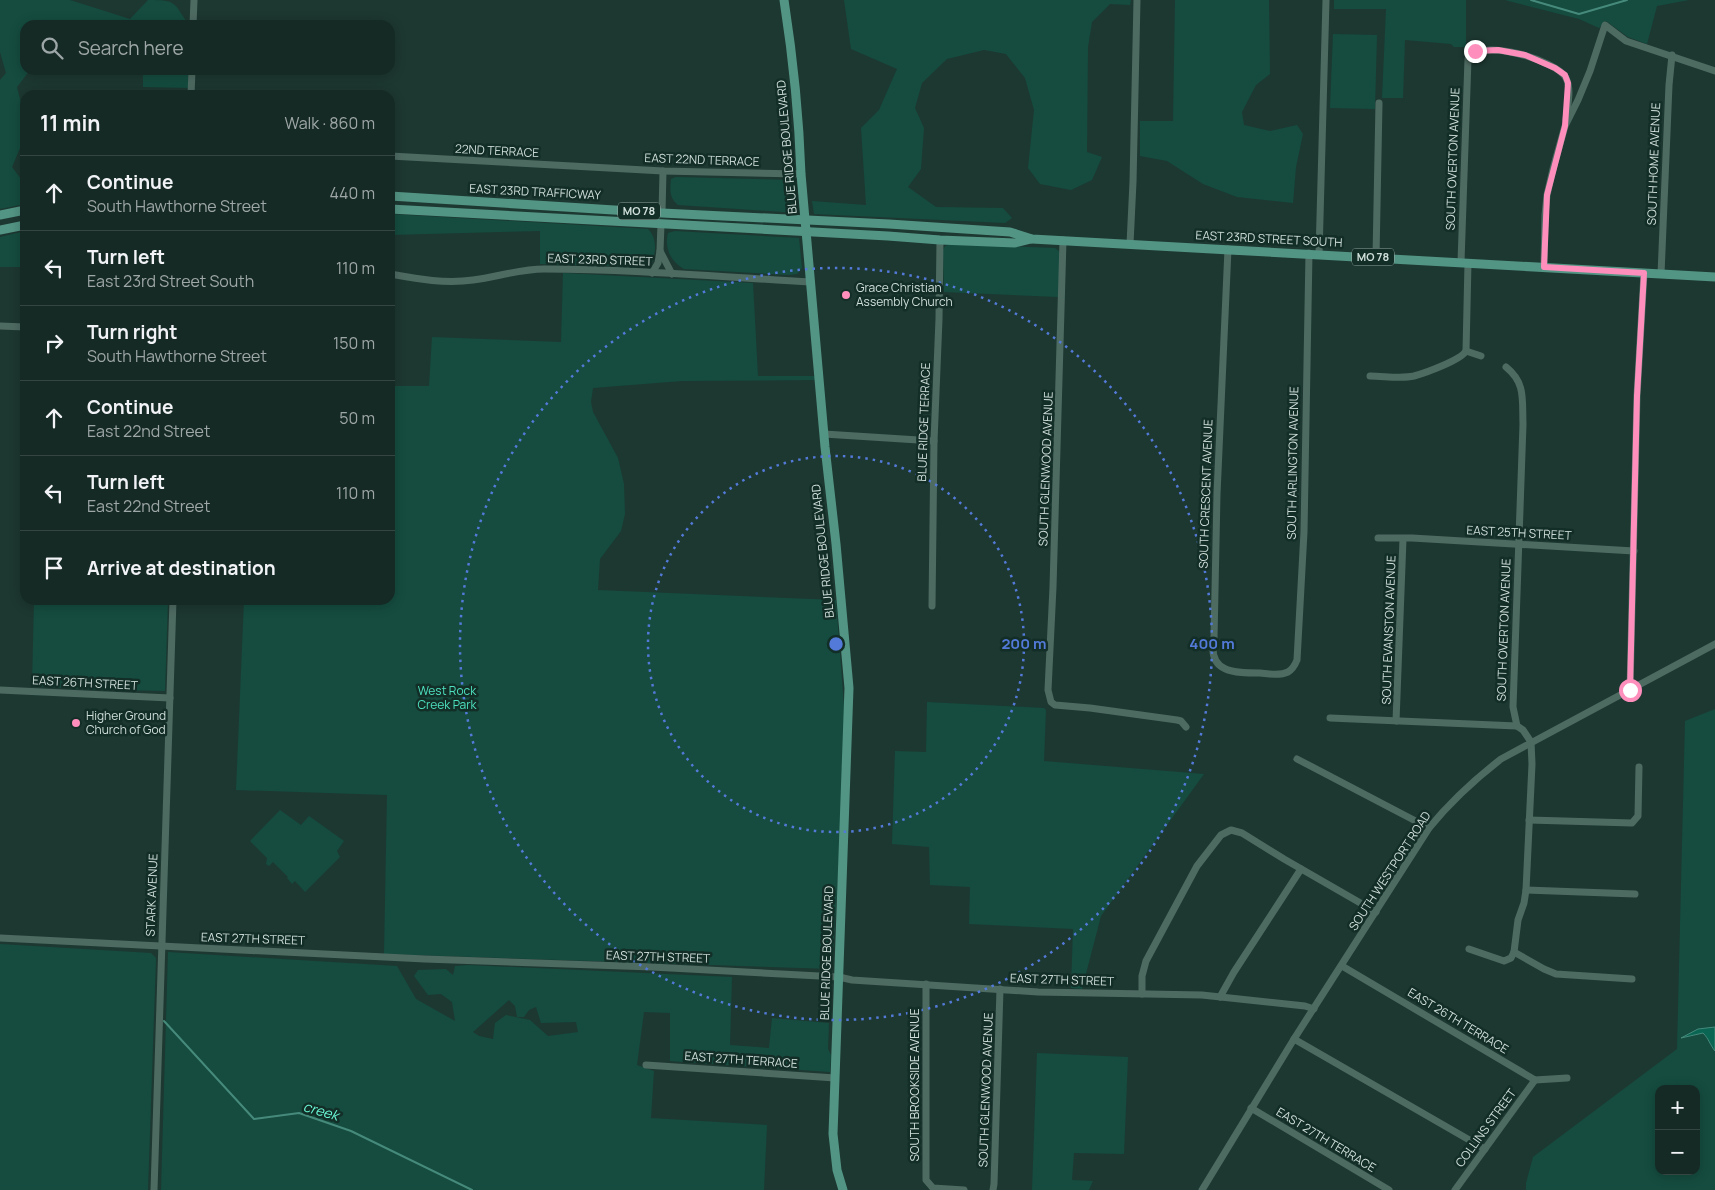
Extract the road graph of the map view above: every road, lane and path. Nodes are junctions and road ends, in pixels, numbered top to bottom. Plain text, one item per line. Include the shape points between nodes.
1 (194, 0) edge
2 (784, 0) edge
3 (1137, 0) edge
4 (1326, 0) edge
5 (193, 20) edge
6 (1672, 55) junction
7 (1715, 71) edge
8 (192, 75) edge
9 (191, 90) edge
10 (1379, 103) dead end
11 (1565, 126) junction
12 (395, 156) edge
13 (602, 168) joint
14 (663, 171) junction
15 (801, 174) junction
16 (395, 196) edge
17 (395, 209) edge
18 (20, 211) edge
19 (662, 213) junction
20 (0, 215) edge
21 (661, 224) junction
22 (889, 224) joint
23 (20, 226) edge
24 (0, 230) edge
25 (888, 236) joint
26 (1032, 238) junction
27 (940, 240) junction
28 (1063, 240) junction
29 (1130, 244) junction
30 (1228, 249) junction
31 (660, 251) junction
32 (1309, 253) junction
33 (1320, 254) junction
34 (1376, 257) junction
35 (1464, 262) junction
36 (1544, 267) junction
37 (652, 273) junction
38 (1644, 273) junction
39 (672, 274) junction
40 (1661, 274) junction
41 (395, 275) edge
42 (1715, 277) edge
43 (811, 282) junction
44 (0, 326) edge
45 (20, 327) edge
46 (1466, 351) junction
47 (1481, 356) dead end
48 (1506, 367) dead end
49 (1370, 376) dead end
50 (824, 434) junction
51 (934, 441) junction
52 (1378, 538) dead end
53 (1403, 539) junction
54 (1518, 544) junction
55 (1634, 551) junction
56 (173, 605) edge
57 (932, 606) dead end
58 (1715, 644) edge
59 (1290, 670) joint
60 (0, 690) edge
61 (1630, 690) junction
62 (170, 698) junction
63 (1330, 718) dead end
64 (1396, 721) junction
65 (1517, 726) junction
66 (1186, 727) dead end
67 (1531, 742) junction
68 (1296, 759) dead end
69 (1639, 767) dead end
70 (1529, 820) junction
71 (1429, 828) junction
72 (1301, 869) junction
73 (1526, 890) junction
74 (1635, 894) dead end
75 (1376, 912) junction
76 (0, 938) edge
77 (162, 947) junction
78 (1470, 949) dead end
79 (1514, 952) junction
80 (1342, 966) junction
81 (839, 977) junction
82 (1632, 978) dead end
83 (926, 984) junction
84 (1000, 990) junction
85 (1142, 994) junction
86 (1220, 997) junction
87 (1314, 1009) junction
88 (1294, 1039) junction
89 (646, 1065) dead end
90 (835, 1078) junction
91 (1567, 1078) dead end
92 (1535, 1080) junction
93 (1252, 1108) junction
94 (1485, 1149) junction
95 (992, 1189) edge
96 (154, 1190) edge
97 (843, 1190) edge
98 (964, 1190) edge
99 (1202, 1190) edge
100 (1389, 1190) edge
101 (1454, 1190) edge

1 - 5 street
2 - 15 main road, BLUE RIDGE BOULEVARD via 800,137
3 - 29 street
4 - 33 street
6 - 7 street
6 - 11 street via 1626,40 1605,25 1590,71
6 - 40 street, SOUTH HOME AVENUE
8 - 9 street
10 - 34 street
11 - 35 street, SOUTH OVERTON AVENUE via 1568,95 1565,75 1512,51 1475,51 1469,56
11 - 36 street via 1547,195
12 - 13 street, 22ND TERRACE
13 - 14 street, EAST 22ND TERRACE
14 - 15 street, EAST 22ND TERRACE
14 - 19 street
15 - 43 main road, BLUE RIDGE BOULEVARD
16 - 19 main road, EAST 23RD TRAFFICWAY / MO 78
17 - 21 main road, EAST 23RD TRAFFICWAY / MO 78
18 - 20 main road
19 - 22 main road, EAST 23RD TRAFFICWAY / MO 78
21 - 25 main road, EAST 23RD TRAFFICWAY / MO 78
21 - 31 street
22 - 26 main road, EAST 23RD STREET SOUTH / MO 78 via 1010,232
23 - 24 main road
25 - 27 main road, EAST 23RD STREET SOUTH / MO 78
26 - 27 main road, EAST 23RD STREET SOUTH / MO 78 via 1015,243
26 - 28 main road, EAST 23RD STREET SOUTH / MO 78
27 - 51 street, BLUE RIDGE TERRACE
28 - 29 main road, EAST 23RD STREET SOUTH / MO 78
28 - 66 street, SOUTH GLENWOOD AVENUE via 1050,699 1055,705 1177,720
29 - 30 main road, EAST 23RD STREET SOUTH / MO 78
30 - 32 main road, EAST 23RD STREET SOUTH / MO 78
30 - 59 street, SOUTH CRESCENT AVENUE via 1212,647 1222,668 1235,673 1283,674
31 - 37 street
31 - 39 street
32 - 33 main road, EAST 23RD STREET SOUTH / MO 78
32 - 59 street, SOUTH ARLINGTON AVENUE via 1304,532 1297,660
33 - 34 main road, EAST 23RD STREET SOUTH / MO 78
34 - 35 main road, EAST 23RD STREET SOUTH / MO 78
35 - 36 main road, EAST 23RD STREET SOUTH / MO 78
35 - 46 street, SOUTH OVERTON AVENUE
36 - 38 main road, EAST 23RD STREET SOUTH / MO 78
37 - 39 street, EAST 23RD STREET
37 - 41 street, EAST 23RD STREET via 542,269 452,282
38 - 40 main road, EAST 23RD STREET SOUTH / MO 78
38 - 55 street via 1637,396
39 - 43 street, EAST 23RD STREET
40 - 42 main road, EAST 23RD STREET SOUTH / MO 78
43 - 50 main road, BLUE RIDGE BOULEVARD
44 - 45 street
46 - 47 street
46 - 49 street via 1454,361 1413,376
48 - 54 street, SOUTH OVERTON AVENUE via 1515,374 1522,387
50 - 51 street
50 - 81 main road, BLUE RIDGE BOULEVARD via 849,688
51 - 57 street, BLUE RIDGE TERRACE
52 - 53 street, EAST 25TH STREET
53 - 54 street, EAST 25TH STREET
53 - 64 street, SOUTH EVANSTON AVENUE
54 - 55 street, EAST 25TH STREET
54 - 65 street, SOUTH OVERTON AVENUE via 1513,707
55 - 61 street
56 - 62 street, STARK AVENUE
58 - 61 street, SOUTH WESTPORT ROAD
60 - 62 street, EAST 26TH STREET
61 - 67 street, SOUTH WESTPORT ROAD
62 - 77 street, STARK AVENUE
63 - 64 street
64 - 65 street
65 - 67 street
67 - 70 street
67 - 71 street, SOUTH WESTPORT ROAD via 1474,780 1449,803
68 - 71 street
69 - 70 street via 1638,816 1632,823
70 - 73 street
71 - 75 street, SOUTH WESTPORT ROAD
72 - 75 street
72 - 85 street via 1242,832 1231,830 1221,835 1197,866 1146,961
72 - 86 street
73 - 74 street
73 - 79 street
75 - 80 street, SOUTH WESTPORT ROAD
76 - 77 street, EAST 27TH STREET
77 - 81 street, EAST 27TH STREET
77 - 96 street, STARK AVENUE
78 - 79 street via 1504,961
79 - 82 street via 1556,974
80 - 87 street, SOUTH WESTPORT ROAD
80 - 92 street, EAST 26TH TERRACE
81 - 83 street, EAST 27TH STREET
81 - 90 main road, BLUE RIDGE BOULEVARD
83 - 84 street, EAST 27TH STREET
83 - 98 street, SOUTH BROOKSIDE AVENUE via 926,1180 933,1188
84 - 85 street, EAST 27TH STREET
84 - 95 street, SOUTH GLENWOOD AVENUE
85 - 86 street, EAST 27TH STREET
86 - 87 street, EAST 27TH STREET
87 - 88 street, SOUTH WESTPORT ROAD
88 - 93 street, SOUTH WESTPORT ROAD
88 - 94 street
89 - 90 street, EAST 27TH TERRACE
90 - 97 main road, BLUE RIDGE BOULEVARD via 833,1134
91 - 92 street
92 - 94 street, COLLINS STREET
93 - 99 street, SOUTH WESTPORT ROAD
93 - 100 street, EAST 27TH TERRACE
94 - 101 street, COLLINS STREET

